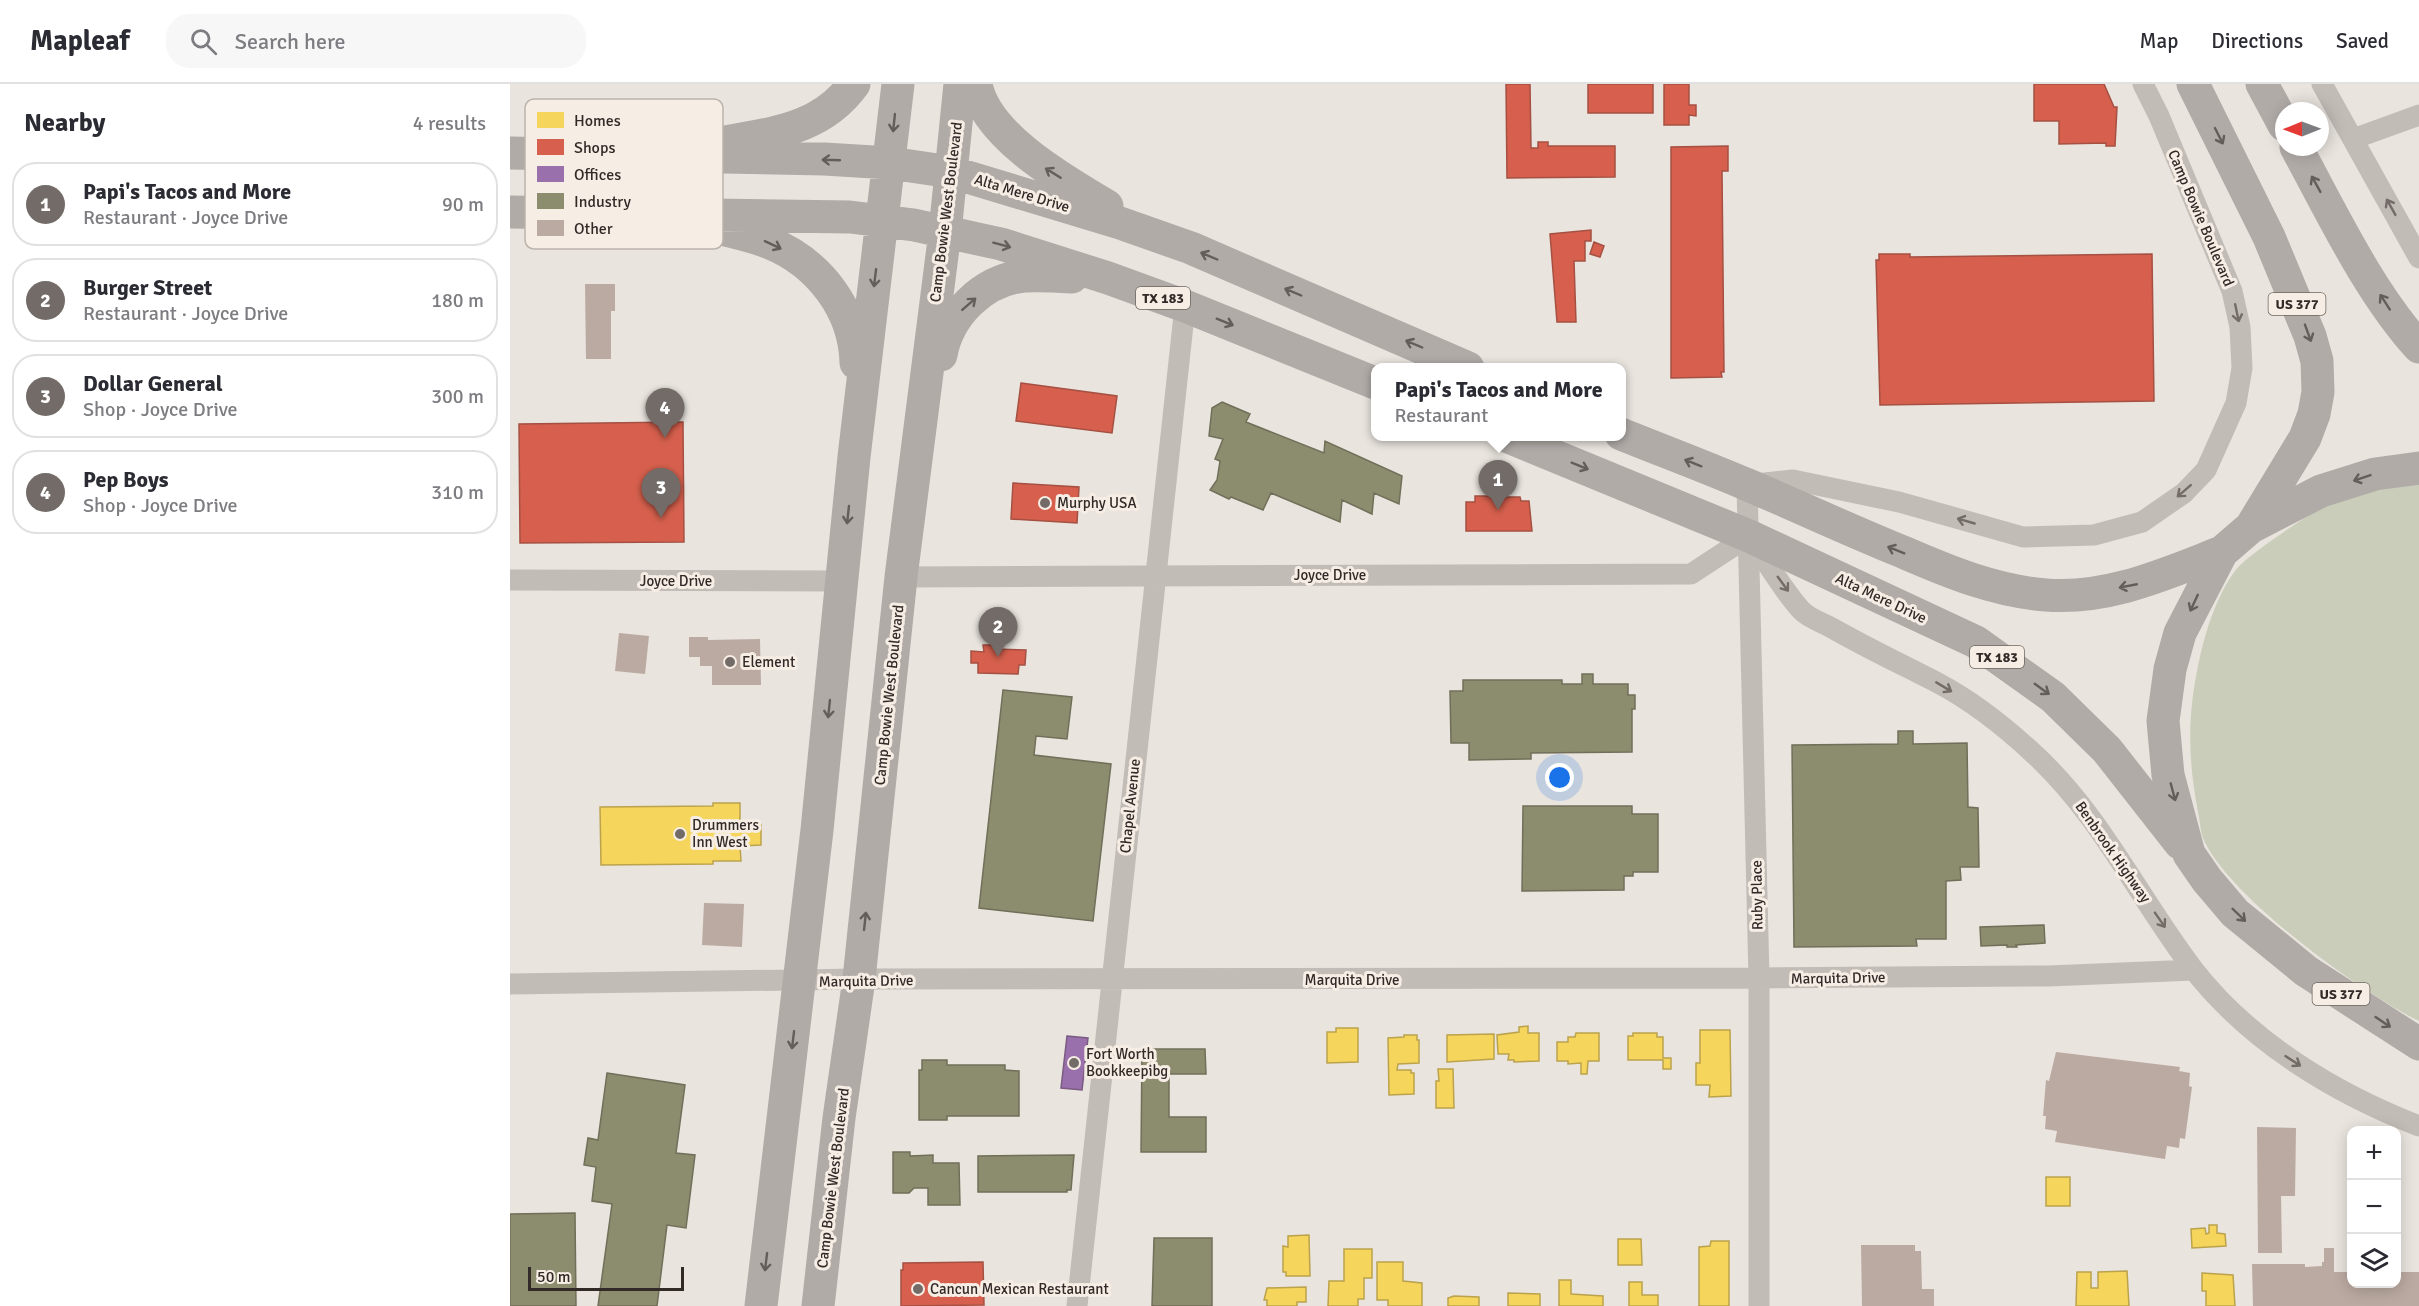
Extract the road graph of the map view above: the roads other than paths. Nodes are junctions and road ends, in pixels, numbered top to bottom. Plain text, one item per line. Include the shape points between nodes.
1 (854, 84) edge
2 (898, 84) edge
3 (960, 84) edge
4 (976, 84) edge
5 (2143, 84) edge
6 (2193, 84) edge
7 (2262, 84) edge
8 (2322, 84) edge
9 (2275, 108) edge
10 (2419, 115) edge
11 (2353, 139) junction
12 (723, 143) edge
13 (510, 153) edge
14 (525, 153) edge
15 (2301, 156) edge
16 (723, 158) edge
17 (890, 163) junction
18 (951, 172) junction
19 (510, 212) edge
20 (525, 212) edge
21 (723, 216) edge
22 (882, 220) junction
23 (723, 229) edge
24 (945, 232) junction
25 (1157, 236) junction
26 (2419, 258) edge
27 (1108, 278) junction
28 (1185, 306) junction
29 (2419, 347) edge
30 (1456, 363) edge
31 (1371, 382) edge
32 (1626, 436) edge
33 (1518, 441) edge
34 (854, 457) junction
35 (2419, 468) edge
36 (1747, 484) junction
37 (2251, 527) junction
38 (1749, 537) junction
39 (905, 540) junction
40 (2222, 552) junction
41 (1155, 575) junction
42 (901, 577) junction
43 (510, 580) edge
44 (841, 581) junction
45 (2188, 854) junction
46 (2194, 970) junction
47 (1759, 978) junction
48 (859, 979) junction
49 (1112, 981) junction
50 (800, 982) junction
51 (510, 984) edge
52 (2419, 1044) edge
53 (2419, 1126) edge
54 (761, 1306) edge
55 (818, 1306) edge
56 (1077, 1306) edge
57 (1759, 1306) edge

1 - 12 main road via 825,114 800,127
2 -> 17 main road
3 - 18 main road, Camp Bowie West Boulevard
25 -> 4 main road via 1046,169 992,118
5 -> 36 street, Camp Bowie Boulevard via 2232,291 2240,327 2242,368 2236,403 2206,470 2184,493 2142,522 2094,535 2023,537 1899,502 1793,480
6 -> 37 main road, US 377 via 2269,237 2317,361 2318,392 2305,438
7 - 9 main road
8 - 11 street
10 - 11 street
26 -> 11 street
13 - 14 main road, Alta Mere Drive
29 -> 15 main road via 2366,271
17 -> 16 main road, Alta Mere Drive
17 - 18 main road, Alta Mere Drive
17 - 22 main road
18 - 24 main road, Camp Bowie West Boulevard
18 - 25 main road, Alta Mere Drive
19 - 20 main road, TX 183
21 - 22 main road, TX 183
22 - 24 main road, TX 183
22 -> 34 main road
23 -> 34 main road via 770,243 799,258 832,289 850,325 856,358
24 -> 27 main road, TX 183 via 1001,244
24 - 39 main road, Camp Bowie West Boulevard
30 -> 25 main road, Alta Mere Drive
27 - 28 main road, TX 183
39 -> 27 main road via 943,342 955,317 989,288 1022,276
28 -> 31 main road, TX 183
28 - 41 street, Chapel Avenue
36 -> 32 main road
33 -> 38 main road, Alta Mere Drive / TX 183
34 -> 44 main road
35 -> 37 main road via 2375,474 2321,491
36 - 38 street, Ruby Place
40 -> 36 main road via 2137,585 2094,593 2048,595 1969,580
37 - 40 main road, US 377
38 - 41 street, Joyce Drive via 1691,574
38 -> 45 main road, Alta Mere Drive / TX 183 via 1977,642 2053,697 2107,750
38 -> 46 street, Benbrook Highway via 1802,612 1941,685 1987,715 2034,754 2099,827
38 - 47 street, Ruby Place
39 - 42 main road, Camp Bowie West Boulevard
40 -> 45 main road, US 377 via 2181,633 2170,669 2163,721 2168,775
41 - 42 street, Joyce Drive
41 - 49 street, Chapel Avenue
48 -> 42 main road, Camp Bowie West Boulevard
43 - 44 street, Joyce Drive
44 -> 50 main road
45 -> 52 main road, US 377 via 2235,913 2266,940 2306,971
46 - 47 street, Marquita Drive
46 -> 53 street, Benbrook Highway via 2234,1012 2288,1058 2364,1104
47 - 49 street, Marquita Drive
47 - 57 street, Ruby Place
48 - 49 street, Marquita Drive
48 - 50 street, Marquita Drive
48 - 55 main road, Camp Bowie West Boulevard
49 - 56 street, Chapel Avenue
50 - 51 street, Marquita Drive
50 -> 54 main road

